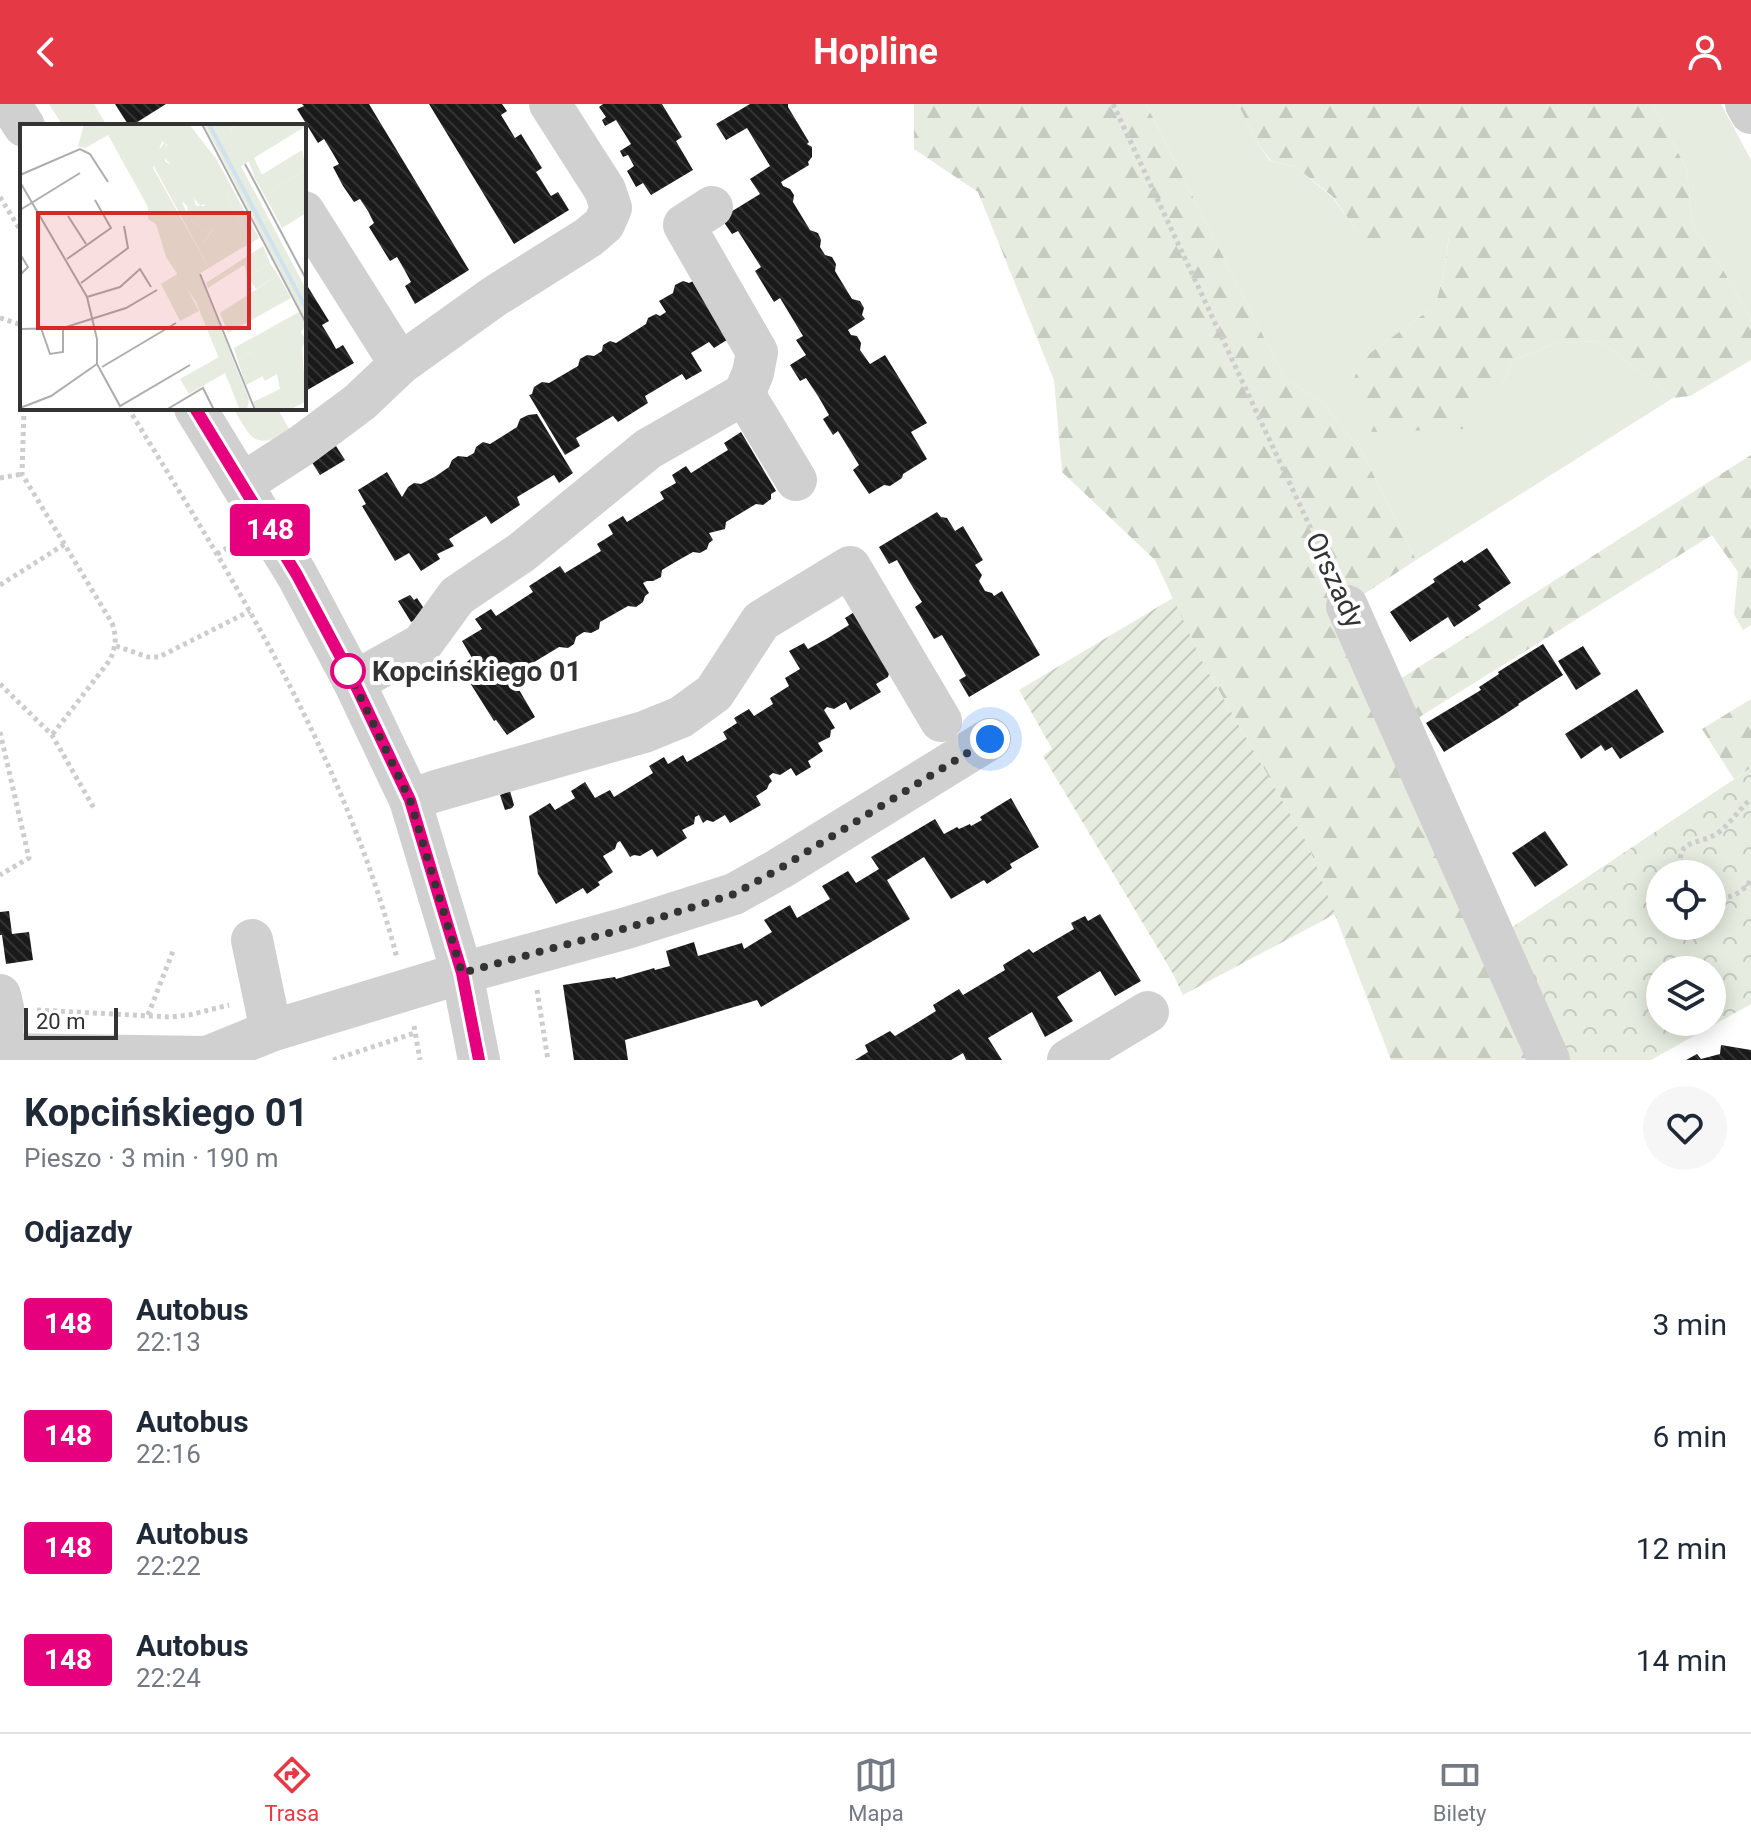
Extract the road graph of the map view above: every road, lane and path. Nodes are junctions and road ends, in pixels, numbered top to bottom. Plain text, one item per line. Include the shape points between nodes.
1 (10, 104) edge
2 (550, 104) edge
3 (1113, 104) edge
4 (1746, 104) edge
5 (1751, 113) edge
6 (23, 124) edge
7 (0, 197) edge
8 (712, 207) dead end
9 (306, 215) edge
10 (20, 230) edge
11 (0, 318) edge
12 (20, 324) edge
13 (400, 364) junction
14 (744, 394) junction
15 (24, 410) edge
16 (129, 410) edge
17 (196, 410) edge
18 (22, 474) junction
19 (0, 478) edge
20 (796, 480) dead end
21 (242, 484) junction
22 (245, 537) dead end
23 (65, 544) junction
24 (217, 554) junction
25 (0, 585) edge
26 (1347, 606) joint
27 (250, 611) junction
28 (116, 646) junction
29 (354, 682) junction
30 (0, 684) edge
31 (941, 721) dead end
32 (0, 732) edge
33 (52, 735) junction
34 (990, 739) dead end
35 (1751, 799) edge
36 (410, 800) junction
37 (95, 810) dead end
38 (1680, 860) edge
39 (0, 875) edge
40 (1751, 880) edge
41 (1726, 899) edge
42 (252, 940) dead end
43 (173, 951) dead end
44 (396, 952) junction
45 (382, 957) dead end
46 (399, 963) dead end
47 (462, 973) junction
48 (1, 1002) edge
49 (1148, 1012) dead end
50 (267, 1013) junction
51 (148, 1015) junction
52 (413, 1020) dead end
53 (415, 1033) junction
54 (15, 1056) edge
55 (207, 1058) edge
56 (333, 1060) edge
57 (420, 1060) edge
58 (479, 1060) edge
59 (1068, 1060) edge
60 (1549, 1060) edge

1 - 6 street
2 - 13 street via 605,190 611,208 604,224
3 - 26 path, Orszady
4 - 5 street
7 - 10 path
8 - 14 street via 684,225 757,352
9 - 13 street
11 - 12 path
13 - 21 street via 360,402
14 - 20 street
14 - 29 street via 648,449 522,552 457,596 422,644
15 - 18 path
16 - 24 path
17 - 21 street
18 - 19 path
18 - 23 path
21 - 29 street
22 - 24 path
23 - 25 path
23 - 28 path via 112,623
24 - 27 path
26 - 60 street, Orszady
27 - 28 path via 159,657
27 - 44 path via 340,788
28 - 33 path
29 - 36 street
30 - 33 path
31 - 36 street via 850,567 761,621 714,693 681,717
32 - 39 path via 29,858
33 - 37 path
34 - 47 street via 734,894
35 - 38 path via 1714,836 1692,842
36 - 47 street
40 - 41 path
42 - 50 street
43 - 51 path
44 - 45 path
44 - 46 path
47 - 50 street
47 - 58 street
48 - 51 path
48 - 54 street
49 - 59 street
50 - 51 path
50 - 55 street
52 - 53 path
53 - 56 path
53 - 57 path
54 - 55 street

